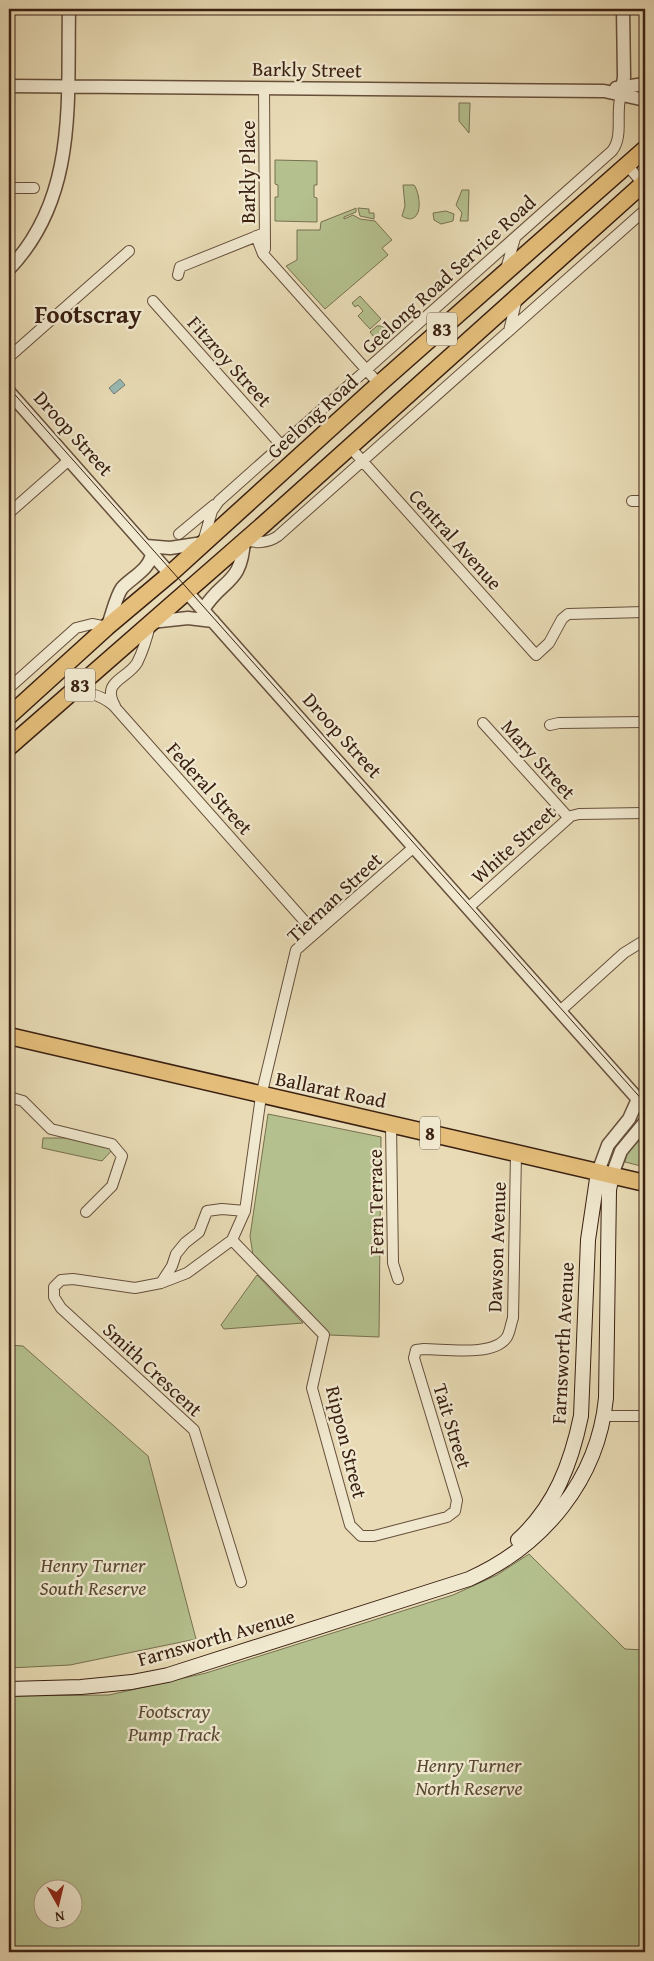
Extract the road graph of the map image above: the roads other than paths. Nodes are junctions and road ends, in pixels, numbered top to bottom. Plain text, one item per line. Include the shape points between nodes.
1 (69, 9) edge
2 (623, 9) edge
3 (645, 84) edge
4 (9, 86) edge
5 (68, 86) junction
6 (264, 88) junction
7 (622, 90) junction
8 (645, 100) edge
9 (645, 149) edge
10 (627, 165) junction
11 (645, 184) edge
12 (9, 188) edge
13 (34, 188) dead end
14 (645, 210) edge
15 (40, 223) junction
16 (261, 235) junction
17 (515, 238) junction
18 (129, 251) dead end
19 (9, 256) edge
20 (9, 269) edge
21 (179, 271) dead end
22 (505, 273) junction
23 (518, 295) junction
24 (153, 301) dead end
25 (509, 332) junction
26 (9, 357) edge
27 (367, 371) junction
28 (378, 384) junction
29 (9, 392) edge
30 (281, 444) junction
31 (349, 446) junction
32 (69, 460) junction
33 (364, 462) junction
34 (258, 494) junction
35 (290, 499) junction
36 (219, 501) junction
37 (632, 501) dead end
38 (645, 501) edge
39 (9, 513) edge
40 (179, 534) dead end
41 (244, 540) junction
42 (203, 543) junction
43 (149, 549) junction
44 (170, 574) junction
45 (186, 591) junction
46 (203, 610) junction
47 (645, 612) edge
48 (213, 621) junction
49 (151, 622) junction
50 (107, 627) junction
51 (9, 688) edge
52 (64, 699) junction
53 (115, 707) junction
54 (9, 716) edge
55 (645, 722) edge
56 (484, 723) dead end
57 (550, 725) dead end
58 (9, 747) edge
59 (645, 813) edge
60 (568, 818) junction
61 (414, 847) junction
62 (468, 908) junction
63 (316, 933) junction
64 (645, 940) edge
65 (560, 1011) junction
66 (9, 1036) edge
67 (261, 1096) junction
68 (9, 1097) edge
69 (642, 1103) edge
70 (645, 1122) edge
71 (391, 1124) junction
72 (516, 1153) junction
73 (605, 1174) junction
74 (645, 1183) edge
75 (245, 1211) junction
76 (86, 1212) dead end
77 (232, 1240) junction
78 (398, 1279) dead end
79 (161, 1283) junction
80 (586, 1284) junction
81 (608, 1284) junction
82 (584, 1330) junction
83 (607, 1330) junction
84 (416, 1350) joint
85 (581, 1416) junction
86 (604, 1416) junction
87 (645, 1416) edge
88 (455, 1511) joint
89 (241, 1582) dead end
90 (429, 1592) junction
91 (9, 1689) edge

1 - 5 street
2 - 7 street
3 - 7 street, Barkly Street
4 - 5 street, Barkly Street
5 - 6 street, Barkly Street
5 - 15 street via 62,164 53,197
6 - 7 street, Barkly Street
6 - 16 street, Barkly Place
7 - 8 street, Barkly Street
7 - 17 street, Geelong Road Service Road via 618,138 614,148
9 - 10 highway, Geelong Road / 83
10 - 11 street
10 - 22 highway, Geelong Road / 83
11 - 23 highway, 83
12 - 13 street
14 - 25 street
15 - 19 street
15 - 20 street via 23,253
16 - 21 street
16 - 27 street, Barkly Place via 264,255
17 - 22 street
17 - 27 street, Geelong Road Service Road
18 - 26 street
22 - 28 highway, Geelong Road / 83
23 - 25 street
23 - 31 highway, 83
24 - 30 street, Fitzroy Street
25 - 33 street
27 - 28 street
27 - 30 street, Geelong Road Service Road
28 - 34 highway, Geelong Road / 83
29 - 32 street, Droop Street
30 - 36 street, Geelong Road Service Road
31 - 33 street, Central Avenue
31 - 35 highway, 83
32 - 39 street
32 - 43 street, Droop Street
33 - 41 street via 276,538 258,542
33 - 47 street, Central Avenue via 536,655 549,643 568,614
34 - 35 highway via 253,502 258,508
34 - 42 highway, Geelong Road / 83
35 - 41 highway, 83
36 - 40 street, Geelong Road Service Road
36 - 42 street, Geelong Road Service Road
37 - 38 street
41 - 45 highway, 83
41 - 46 street via 243,558 237,573
42 - 43 street
42 - 44 highway, Geelong Road / 83
43 - 44 street, Droop Street
43 - 50 street via 149,562 121,590
44 - 45 highway, Droop Street
44 - 50 highway, Geelong Road / 83
45 - 46 street, Droop Street
45 - 49 highway, 83
46 - 48 street, Droop Street
48 - 49 street via 188,618
48 - 61 street, Droop Street
49 - 52 highway, 83
49 - 53 street via 137,662 113,684 111,698
50 - 51 street via 92,624 76,628
50 - 54 highway, Geelong Road / 83
52 - 53 street, Federal Street via 93,694
52 - 58 highway, 83
53 - 63 street, Federal Street
55 - 57 street via 559,722
56 - 60 street, Mary Street
59 - 60 street, White Street via 579,814
60 - 62 street, White Street
61 - 62 street, Droop Street
61 - 63 street, Tiernan Street
62 - 65 street, Droop Street
63 - 67 street, Tiernan Street via 296,950
64 - 65 street via 624,953
65 - 69 street, Droop Street
66 - 67 highway, Ballarat Road / 8
67 - 71 highway, Ballarat Road / 8
67 - 75 street, Tiernan Street
68 - 76 street via 23,1101 51,1129 112,1144 122,1156 112,1186
69 - 73 street, Farnsworth Avenue via 608,1145
70 - 73 street, Farnsworth Avenue
71 - 72 highway, Ballarat Road / 8
71 - 78 street, Fern Terrace via 393,1263
72 - 73 highway, Ballarat Road / 8
72 - 84 street, Dawson Avenue via 513,1318 507,1337 495,1348 482,1350
73 - 74 highway, Ballarat Road / 8
73 - 80 main road, Farnsworth Avenue via 589,1226
73 - 81 main road, Farnsworth Avenue via 609,1190
75 - 77 street, Tiernan Street
75 - 79 street via 207,1211 199,1232 176,1254
77 - 79 street via 187,1273
77 - 88 street, Rippon Street via 324,1335 312,1388 350,1526 362,1536 374,1536 447,1517
79 - 89 street, Smith Crescent via 135,1288 73,1278 61,1280 54,1287 54,1297 61,1308 194,1430
80 - 81 main road
80 - 82 main road, Farnsworth Avenue
81 - 83 main road, Farnsworth Avenue
82 - 83 main road
82 - 85 main road, Farnsworth Avenue
83 - 86 main road, Farnsworth Avenue
84 - 88 street, Tait Street via 414,1358 457,1500
85 - 86 main road
85 - 90 main road, Farnsworth Avenue via 563,1480 534,1524 515,1544 490,1562
86 - 87 street
86 - 90 main road, Farnsworth Avenue via 597,1444 583,1475 564,1506 545,1528 515,1554 488,1570
90 - 91 main road, Farnsworth Avenue via 168,1674 81,1687

